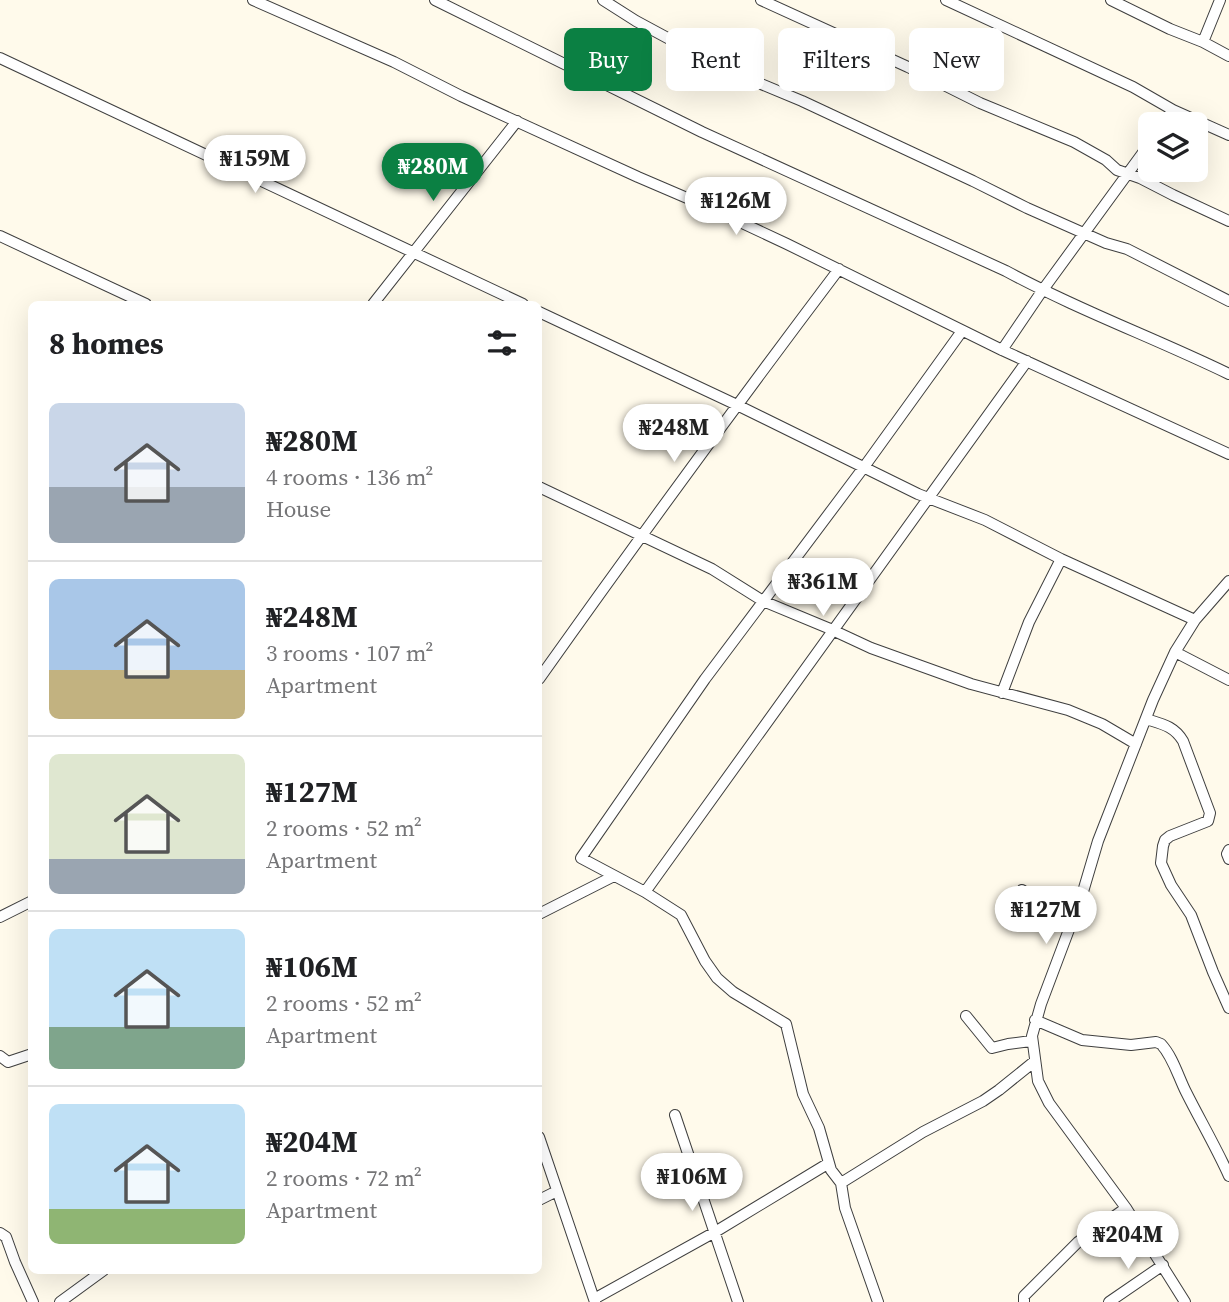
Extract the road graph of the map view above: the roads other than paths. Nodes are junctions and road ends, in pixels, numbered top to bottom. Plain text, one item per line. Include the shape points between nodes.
1 (253, 0) edge
2 (435, 0) edge
3 (603, 0) edge
4 (761, 0) edge
5 (946, 0) edge
6 (1111, 0) edge
7 (1220, 0) edge
8 (270, 4) edge
9 (1203, 42) junction
10 (1229, 56) edge
11 (0, 58) edge
12 (1173, 110) joint
13 (517, 121) junction
14 (1229, 135) edge
15 (1138, 159) edge
16 (1127, 173) junction
17 (1229, 221) edge
18 (1086, 233) junction
19 (0, 236) edge
20 (413, 253) junction
21 (839, 270) junction
22 (1042, 291) junction
23 (140, 301) edge
24 (375, 301) edge
25 (517, 301) edge
26 (1229, 301) edge
27 (542, 313) edge
28 (962, 331) junction
29 (1002, 350) junction
30 (1027, 361) junction
31 (1229, 374) edge
32 (737, 405) junction
33 (1229, 454) edge
34 (864, 467) junction
35 (542, 488) edge
36 (928, 498) junction
37 (641, 535) junction
38 (1061, 559) junction
39 (1229, 581) edge
40 (1225, 593) edge
41 (763, 601) junction
42 (1195, 621) junction
43 (833, 630) junction
44 (1175, 652) junction
45 (542, 675) edge
46 (1229, 680) edge
47 (1002, 693) junction
48 (1146, 719) junction
49 (1136, 744) junction
50 (1229, 850) edge
51 (1229, 859) edge
52 (614, 876) junction
53 (1022, 890) dead end
54 (645, 892) junction
55 (28, 903) edge
56 (542, 912) edge
57 (0, 917) edge
58 (1071, 924) junction
59 (1229, 1008) edge
60 (966, 1016) dead end
61 (1035, 1020) junction
62 (1031, 1041) junction
63 (28, 1055) edge
64 (0, 1056) edge
65 (1035, 1061) junction
66 (675, 1115) dead end
67 (542, 1146) edge
68 (829, 1163) junction
69 (1229, 1176) edge
70 (841, 1183) junction
71 (557, 1191) junction
72 (542, 1198) edge
73 (1126, 1208) junction
74 (715, 1232) junction
75 (0, 1233) edge
76 (1163, 1265) junction
77 (98, 1274) edge
78 (595, 1301) edge
79 (33, 1302) edge
80 (60, 1302) edge
81 (738, 1302) edge
82 (878, 1302) edge
83 (1024, 1302) edge
84 (1109, 1302) edge
85 (1185, 1302) edge

1 - 8 street
2 - 22 street via 702,132
3 - 18 street via 724,69
4 - 16 street via 1073,142
5 - 12 street
6 - 9 street
7 - 9 street
8 - 13 street
9 - 10 street
11 - 20 street
12 - 14 street
13 - 20 street
13 - 21 street
15 - 16 street
16 - 17 street
16 - 18 street
18 - 22 street
18 - 26 street
19 - 23 street
20 - 24 street
20 - 25 street
21 - 28 street
21 - 32 street
22 - 29 street
22 - 31 street
27 - 32 street
28 - 29 street
28 - 34 street
29 - 30 street
30 - 33 street
30 - 36 street
32 - 34 street
32 - 37 street
34 - 36 street
34 - 41 street
35 - 37 street
36 - 38 street via 985,520
36 - 43 street
37 - 41 street via 712,569
37 - 45 street
38 - 42 street
38 - 47 street via 1029,622
39 - 40 street
40 - 42 street
41 - 43 street
41 - 52 street via 581,859
42 - 44 street
43 - 47 street via 871,648
43 - 54 street
44 - 46 street
44 - 48 street
47 - 49 street via 1068,710
48 - 49 street
48 - 59 street via 1178,733 1210,813 1208,821 1165,840 1161,863 1191,915
49 - 58 street
50 - 51 street
52 - 54 street
52 - 56 street
53 - 58 street
54 - 68 street via 681,915 716,978 786,1024 803,1094
55 - 57 street
58 - 61 street
60 - 62 street via 992,1048
61 - 62 street
61 - 69 street via 1082,1040 1161,1044
62 - 65 street
63 - 64 street via 8,1062
65 - 70 street via 983,1101
65 - 73 street via 1049,1103
66 - 74 street
67 - 71 street
68 - 70 street
68 - 74 street
70 - 82 street via 845,1208
71 - 72 street
71 - 78 street
73 - 76 street
73 - 83 street via 1078,1242 1024,1296
74 - 78 street
74 - 81 street
75 - 79 street via 6,1237
76 - 84 street
76 - 85 street
77 - 80 street

